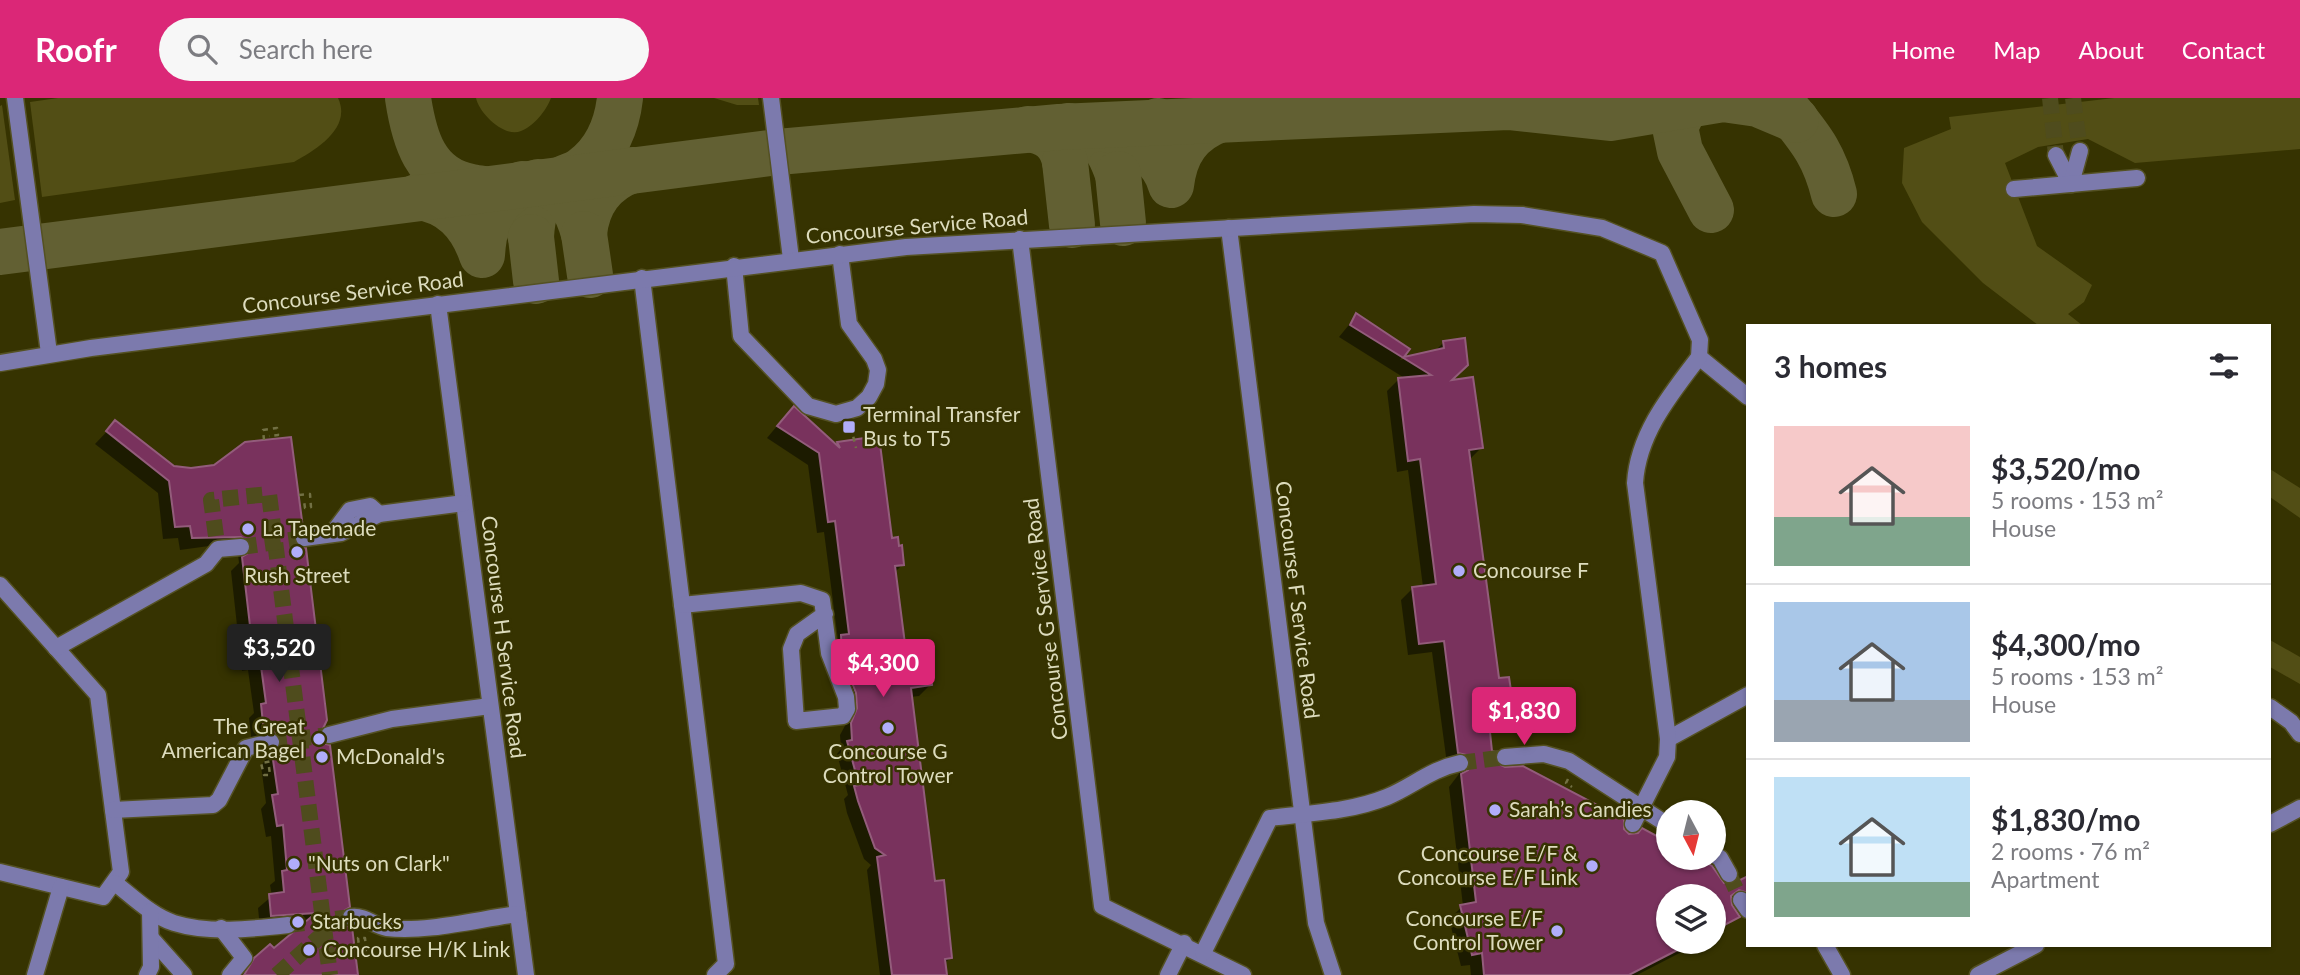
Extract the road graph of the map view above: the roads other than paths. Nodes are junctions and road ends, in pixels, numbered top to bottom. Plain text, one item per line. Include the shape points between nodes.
1 (15, 98) edge
2 (771, 98) edge
3 (2080, 152) tunnel mouth
4 (2056, 155) tunnel mouth
5 (2137, 178) dead end
6 (2071, 184) junction
7 (2014, 188) dead end
8 (1230, 228) junction
9 (1020, 239) junction
10 (840, 254) junction
11 (791, 259) junction
12 (734, 266) junction
13 (642, 278) junction
14 (438, 304) junction
15 (49, 353) junction
16 (1699, 357) junction
17 (0, 363) edge
18 (1746, 395) edge
19 (464, 503) junction
20 (304, 538) tunnel mouth
21 (241, 547) tunnel mouth
22 (0, 585) edge
23 (682, 605) junction
24 (825, 614) junction
25 (56, 648) junction
26 (1746, 696) edge
27 (490, 706) junction
28 (2271, 708) edge
29 (2300, 734) edge
30 (329, 735) tunnel mouth
31 (1668, 739) junction
32 (271, 742) tunnel mouth
33 (1505, 757) tunnel mouth
34 (1460, 762) tunnel mouth
35 (1641, 808) junction
36 (2300, 808) edge
37 (113, 810) junction
38 (1303, 814) junction
39 (1656, 817) edge
40 (2271, 823) edge
41 (1633, 824) dead end
42 (1726, 869) edge
43 (0, 872) edge
44 (1729, 874) tunnel mouth
45 (115, 883) junction
46 (61, 887) junction
47 (150, 911) junction
48 (518, 914) junction
49 (351, 917) tunnel mouth
50 (288, 925) tunnel mouth
51 (221, 928) junction
52 (151, 938) junction
53 (1184, 943) junction
54 (1826, 947) edge
55 (2032, 947) edge
56 (1203, 953) junction
57 (35, 975) edge
58 (147, 975) edge
59 (184, 975) edge
60 (230, 975) edge
61 (526, 975) edge
62 (715, 975) edge
63 (1168, 975) edge
64 (1243, 975) edge
65 (1333, 975) edge
66 (1842, 975) edge
67 (1979, 975) edge

1 - 15 lane
2 - 11 lane
3 - 6 lane
4 - 6 lane
5 - 6 lane
6 - 7 lane
8 - 9 lane, Concourse Service Road
8 - 16 lane, Concourse Service Road via 1474,214 1522,215 1602,228 1662,253 1700,340
8 - 38 lane, Concourse F Service Road
9 - 10 lane, Concourse Service Road
9 - 53 lane, Concourse G Service Road via 1102,906
10 - 11 lane, Concourse Service Road
10 - 12 lane via 849,324 878,370 869,397 847,412 824,413 808,406 741,336
11 - 12 lane, Concourse Service Road
12 - 13 lane, Concourse Service Road
13 - 14 lane, Concourse Service Road
13 - 23 lane
14 - 15 lane, Concourse Service Road
14 - 19 lane, Concourse H Service Road
15 - 17 lane, Concourse Service Road
16 - 18 lane
16 - 31 lane via 1652,424 1636,461 1635,483
19 - 20 lane via 379,514 332,534
19 - 27 lane, Concourse H Service Road
21 - 25 lane via 217,542 206,564
22 - 25 lane
23 - 24 lane via 801,593 822,600
23 - 62 lane via 726,964
24 - 24 lane via 828,653 847,709 843,716 796,721 790,649 797,634
25 - 37 lane via 98,695
26 - 31 lane
27 - 30 lane via 392,719
27 - 48 lane, Concourse H Service Road
28 - 29 lane
31 - 35 lane via 1667,757
32 - 37 lane via 246,748 213,805
33 - 35 lane via 1544,754 1569,761
34 - 38 lane via 1438,767 1408,788 1367,804
35 - 39 lane
35 - 41 lane
36 - 40 lane
37 - 45 lane via 121,872
38 - 56 lane via 1270,818
38 - 65 lane, Concourse F Service Road via 1316,923
42 - 44 lane
43 - 46 lane
45 - 46 lane via 103,897
45 - 47 lane
46 - 57 lane
47 - 51 lane via 172,923
47 - 52 lane
48 - 49 lane via 415,928 385,928 360,916
48 - 61 lane, Concourse H Service Road
50 - 51 lane
51 - 60 lane via 244,958
52 - 58 lane
52 - 59 lane
53 - 56 lane
53 - 63 lane
54 - 66 lane
55 - 67 lane
56 - 64 lane

